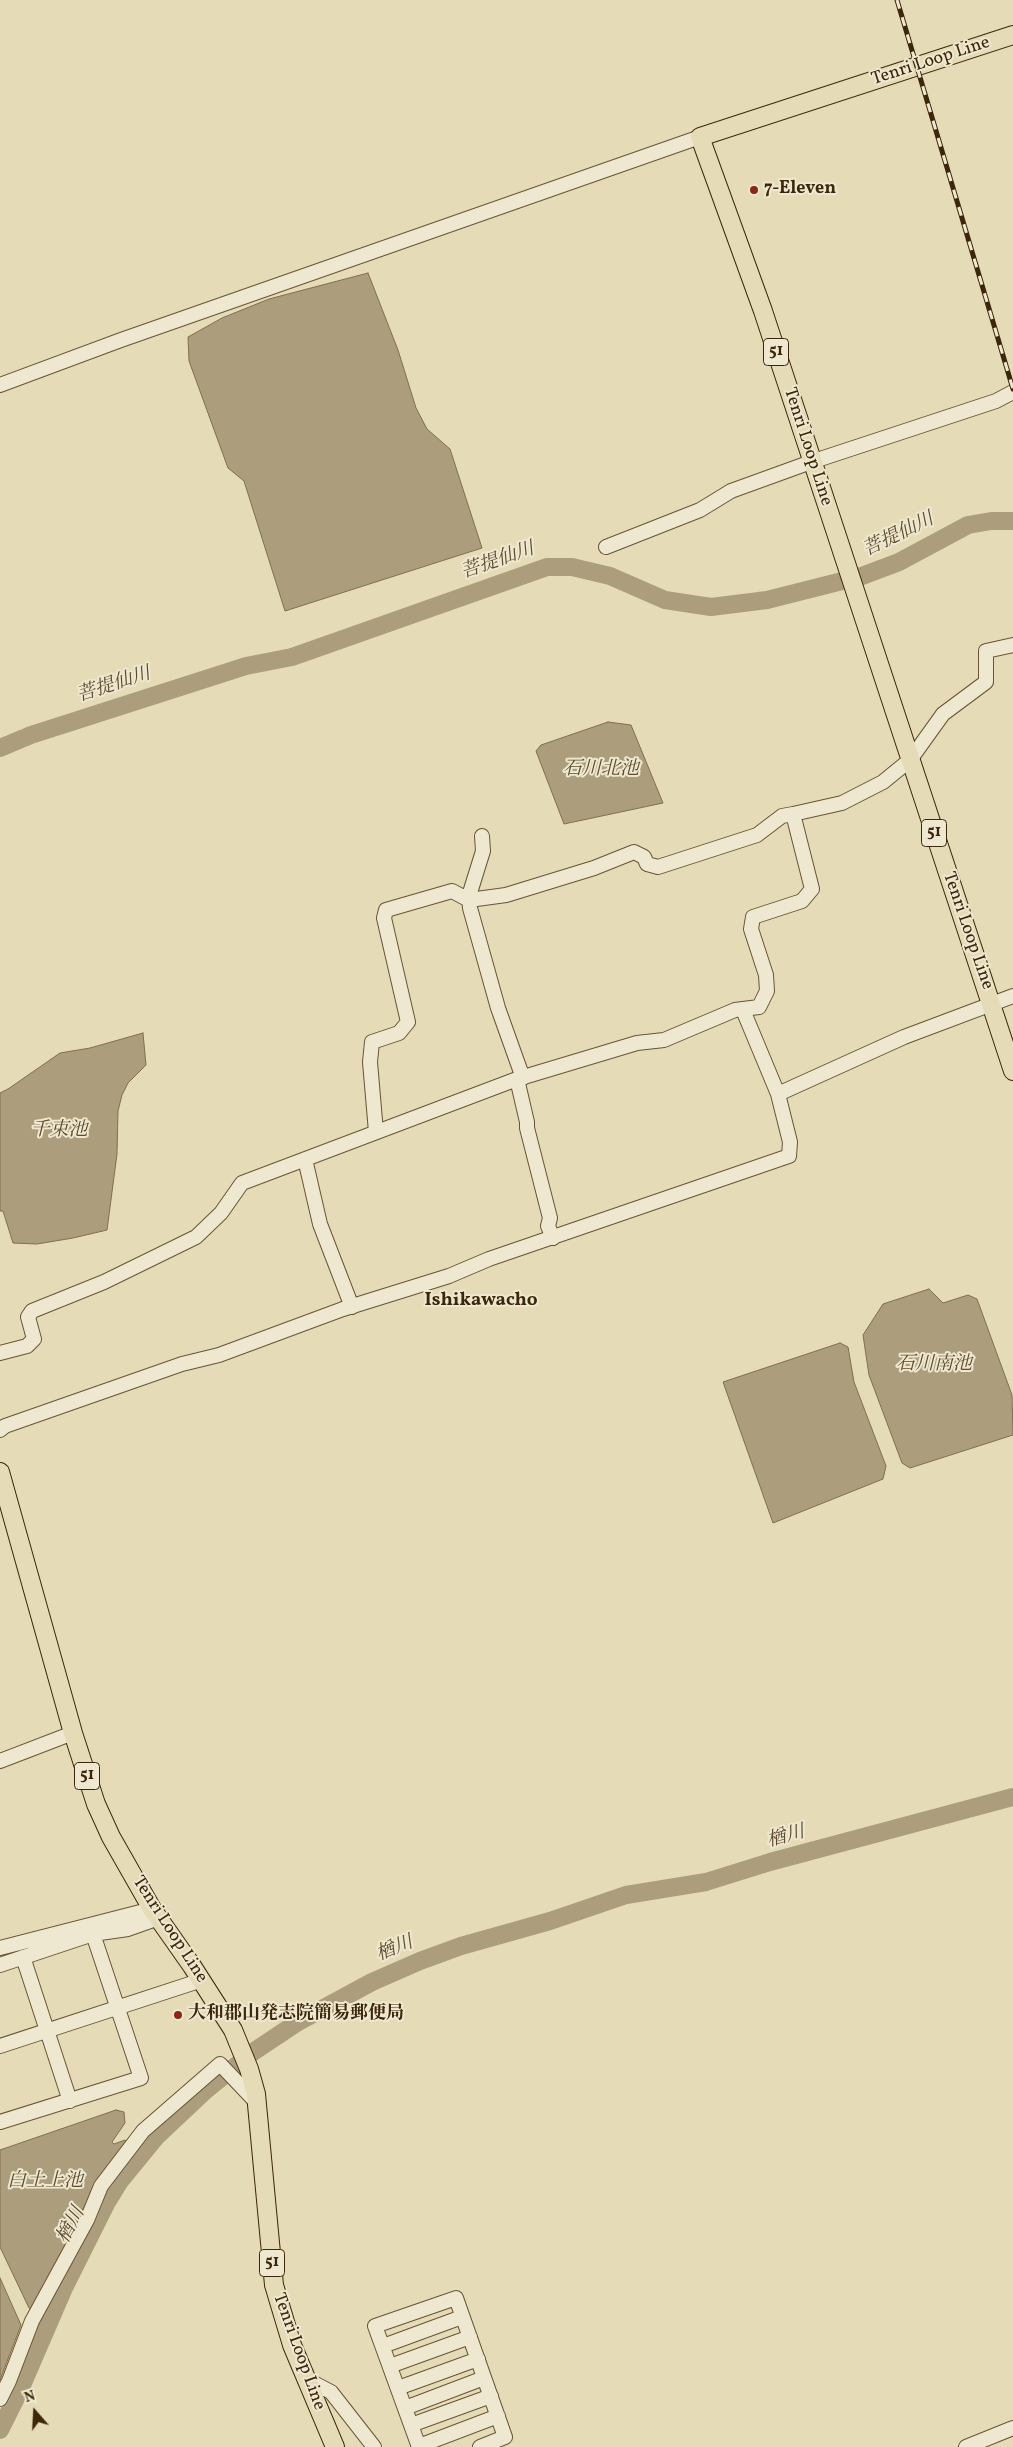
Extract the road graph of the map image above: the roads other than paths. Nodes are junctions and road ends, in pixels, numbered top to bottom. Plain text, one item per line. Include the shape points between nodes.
1 (1013, 34) edge
2 (700, 137) junction
3 (0, 385) edge
4 (1013, 392) edge
5 (811, 462) junction
6 (606, 547) dead end
7 (1013, 645) edge
8 (910, 760) junction
9 (793, 814) junction
10 (482, 836) dead end
11 (469, 900) junction
12 (1013, 996) edge
13 (992, 1004) junction
14 (743, 1010) junction
15 (1013, 1071) edge
16 (520, 1079) junction
17 (778, 1094) junction
18 (376, 1132) junction
19 (305, 1159) junction
20 (553, 1238) junction
21 (352, 1307) junction
22 (0, 1352) edge
23 (0, 1430) edge
24 (0, 1472) edge
25 (73, 1733) junction
26 (0, 1761) edge
27 (156, 1914) junction
28 (93, 1934) junction
29 (0, 1948) edge
30 (23, 1957) junction
31 (0, 1965) edge
32 (202, 1980) junction
33 (117, 2007) junction
34 (47, 2031) junction
35 (0, 2046) edge
36 (70, 2101) junction
37 (257, 2103) junction
38 (0, 2122) edge
39 (462, 2317) junction
40 (470, 2337) junction
41 (383, 2346) junction
42 (478, 2359) junction
43 (390, 2366) junction
44 (484, 2378) junction
45 (306, 2379) junction
46 (398, 2388) junction
47 (491, 2396) junction
48 (0, 2399) edge
49 (405, 2408) junction
50 (498, 2416) junction
51 (411, 2425) junction
52 (1013, 2428) edge
53 (419, 2446) edge
54 (334, 2447) edge
55 (374, 2447) edge
56 (480, 2447) edge
57 (966, 2447) edge

1 - 2 main road, Tenri Loop Line
2 - 3 street
2 - 5 main road, Tenri Loop Line / 51
4 - 5 street via 996,401
5 - 6 street via 731,491 700,510
5 - 8 main road, Tenri Loop Line / 51
7 - 8 street via 986,651 986,682 943,714
8 - 9 street via 883,782 857,797
8 - 13 main road, Tenri Loop Line / 51
9 - 11 street via 782,816 757,835 658,867 648,864 644,857 634,852 541,886
9 - 14 street via 812,889 802,901 753,917 751,929 766,975 767,991 759,1007
10 - 11 street via 483,851
11 - 16 street
11 - 18 street via 452,891 386,910 384,918 408,1022 399,1033 372,1042 370,1062
12 - 13 street
13 - 15 main road, Tenri Loop Line / 51
13 - 17 street via 904,1037
14 - 16 street via 664,1040 637,1043
14 - 17 street
16 - 18 street
16 - 20 street via 527,1128
17 - 20 street via 790,1142 789,1156
18 - 19 street
19 - 21 street via 320,1224
19 - 22 street via 242,1183 221,1213 179,1248 32,1311 28,1317 34,1339 27,1346
20 - 21 street
21 - 23 street
24 - 25 main road, Tenri Loop Line / 51
25 - 26 street
25 - 27 main road, Tenri Loop Line / 51 via 96,1804 111,1837
27 - 28 street via 128,1929
27 - 29 street
27 - 32 main road, Tenri Loop Line / 51
28 - 30 street
28 - 33 street
30 - 31 street
30 - 34 street
32 - 33 street
32 - 37 main road, Tenri Loop Line / 51 via 242,2050
33 - 34 street
33 - 36 street via 141,2078
34 - 35 street
34 - 36 street
36 - 38 street
37 - 45 main road, Tenri Loop Line / 51 via 274,2285
37 - 48 street via 220,2064 143,2131 101,2186 87,2220 32,2321
39 - 40 street
39 - 41 street
39 - 41 street via 456,2298 376,2326
40 - 42 street
40 - 43 street
41 - 43 street
42 - 44 street
42 - 46 street
43 - 46 street
44 - 47 street
44 - 49 street
45 - 54 main road, Tenri Loop Line / 51
45 - 55 street via 331,2392
46 - 49 street
47 - 50 street
47 - 51 street
49 - 51 street
50 - 53 street
50 - 56 street via 505,2436
51 - 53 street
52 - 57 street

